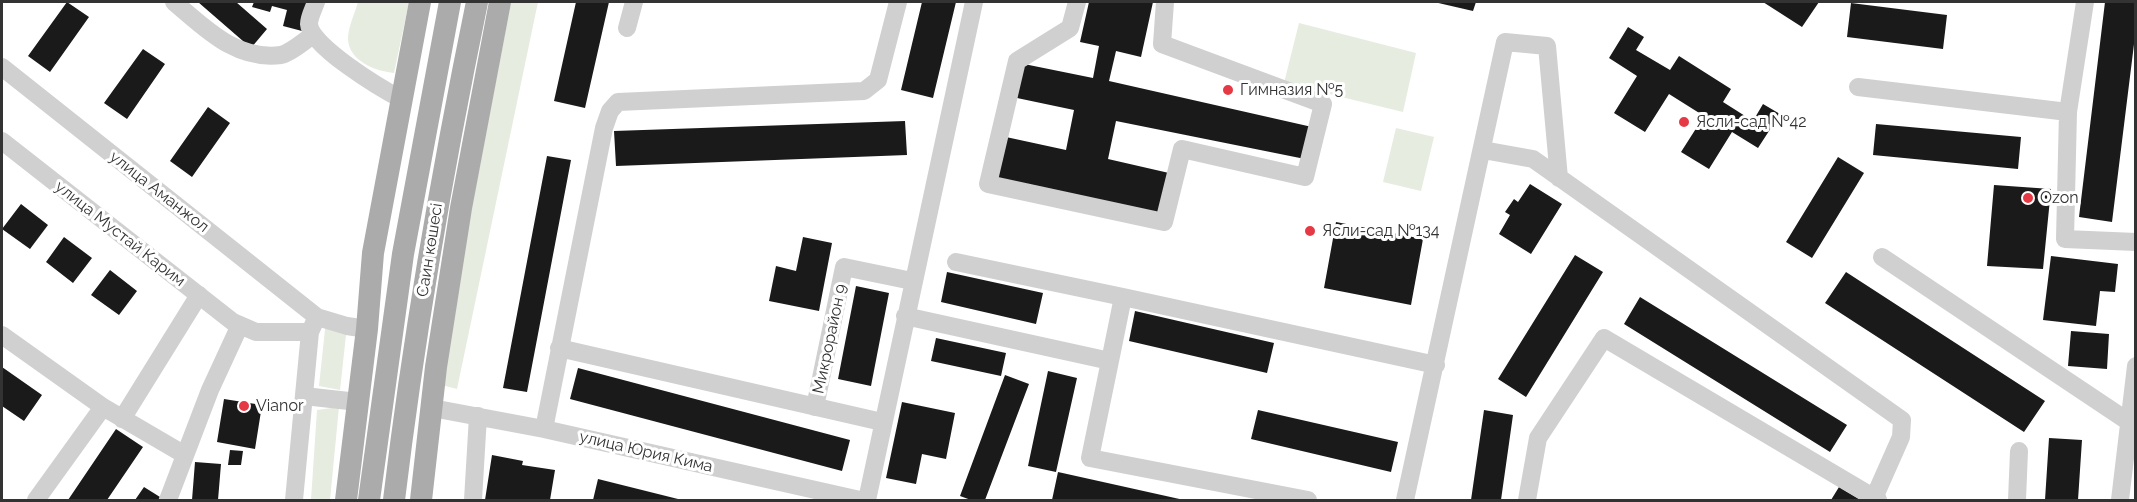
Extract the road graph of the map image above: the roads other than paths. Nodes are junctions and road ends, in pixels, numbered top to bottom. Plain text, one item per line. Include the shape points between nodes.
1 (174, 2) edge
2 (316, 2) edge
3 (420, 2) edge
4 (450, 2) edge
5 (477, 2) edge
6 (500, 2) edge
7 (634, 2) edge
8 (898, 2) edge
9 (974, 2) edge
10 (1077, 2) edge
11 (1165, 2) edge
12 (2085, 2) edge
13 (627, 28) dead end
14 (313, 35) junction
15 (2, 67) edge
16 (1858, 87) dead end
17 (402, 99) junction
18 (2068, 112) junction
19 (2, 141) edge
20 (1483, 150) junction
21 (1559, 178) junction
22 (433, 239) junction
23 (2136, 242) edge
24 (403, 254) junction
25 (1882, 256) dead end
26 (956, 262) dead end
27 (912, 281) junction
28 (199, 295) junction
29 (1123, 297) junction
30 (905, 316) junction
31 (313, 324) junction
32 (240, 325) junction
33 (367, 329) junction
34 (2, 335) edge
35 (559, 348) junction
36 (1110, 361) junction
37 (1436, 365) junction
38 (2136, 366) edge
39 (436, 367) junction
40 (359, 394) junction
41 (304, 396) junction
42 (103, 407) junction
43 (815, 407) junction
44 (432, 408) junction
45 (478, 416) junction
46 (122, 419) junction
47 (882, 422) junction
48 (2129, 422) junction
49 (544, 429) junction
50 (2019, 451) dead end
51 (186, 454) junction
52 (2130, 464) edge
53 (1226, 493) edge
54 (1876, 499) edge
55 (36, 501) edge
56 (168, 501) edge
57 (294, 501) edge
58 (346, 501) edge
59 (369, 501) edge
60 (394, 501) edge
61 (421, 501) edge
62 (473, 501) edge
63 (860, 501) edge
64 (867, 501) edge
65 (1308, 501) edge
66 (1405, 501) edge
67 (1527, 501) edge
68 (2017, 501) edge
69 (2120, 501) edge

1 - 14 street via 216,38 248,54 283,55
2 - 14 street via 309,24
3 - 17 main road
4 - 24 main road, Саин көшесі
5 - 22 main road, Саин көшесі via 445,154
6 - 39 main road, Саин көшесі
7 - 13 street
8 - 35 street via 878,80 864,91 618,102 604,128
9 - 27 street
10 - 11 street via 1070,28 1017,61 988,184 1164,222 1182,149 1305,177 1323,104 1162,44
12 - 18 street
14 - 17 street via 365,80
15 - 31 street, улица Аманжол
16 - 18 street
17 - 33 main road via 373,253
18 - 23 street via 2065,239
19 - 28 street, улица Мустай Карим
20 - 21 street via 1533,159
20 - 21 street via 1505,42 1547,46
20 - 37 street
21 - 54 street via 1902,420 1901,437
22 - 39 main road
22 - 60 main road, Саин көшесі via 411,359
24 - 40 main road
24 - 59 main road, Саин көшесі
25 - 48 street
26 - 29 street
27 - 30 street
27 - 43 street, Микрорайон 9 via 844,267
28 - 32 street, улица Мустай Карим
28 - 46 street
29 - 36 street
29 - 37 street
30 - 36 street
30 - 47 street
31 - 32 street, улица Мустай Карим via 256,332
31 - 33 street
31 - 41 street
32 - 51 street
33 - 40 main road
34 - 42 street
35 - 43 street
35 - 49 street
36 - 53 street via 1090,458
37 - 66 street
38 - 48 street
39 - 44 main road, Саин көшесі
40 - 41 street
40 - 58 main road
41 - 57 street
42 - 46 street
42 - 55 street
43 - 47 street
44 - 45 street, улица Юрия Кима
44 - 61 main road, Саин көшесі
45 - 49 street, улица Юрия Кима
45 - 62 street
46 - 51 street
47 - 64 street
48 - 52 street
49 - 63 street, улица Юрия Кима
50 - 68 street
51 - 56 street
52 - 69 street
53 - 65 street
54 - 67 street via 1604,338 1538,438

